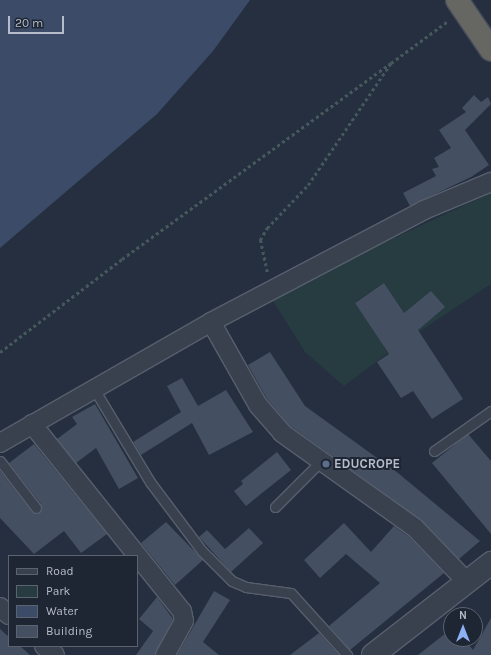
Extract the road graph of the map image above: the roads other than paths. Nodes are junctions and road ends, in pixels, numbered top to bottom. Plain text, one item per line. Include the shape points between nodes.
1 (455, 9) edge
2 (491, 50) edge
3 (491, 182) edge
4 (210, 322) junction
5 (94, 389) junction
6 (491, 411) edge
7 (32, 424) junction
8 (0, 443) edge
9 (434, 451) dead end
10 (322, 460) junction
11 (0, 461) edge
12 (275, 507) dead end
13 (36, 508) dead end
14 (137, 555) edge
15 (138, 556) edge
16 (491, 563) edge
17 (466, 581) junction
18 (0, 606) edge
19 (8, 613) edge
20 (45, 647) edge
21 (54, 655) edge
22 (164, 655) edge
23 (347, 655) edge
24 (373, 655) edge

1 - 2 highway, bridge
3 - 4 street via 424,210
4 - 5 street
4 - 10 street via 258,405 282,433
5 - 7 street
5 - 23 lane via 150,482 202,551 232,581 246,587 291,593
6 - 9 lane
7 - 8 street
7 - 14 street
10 - 12 lane
10 - 17 street via 415,528
11 - 13 lane
15 - 22 street via 182,611 184,621
16 - 17 street
17 - 24 street
18 - 19 street
20 - 21 street

